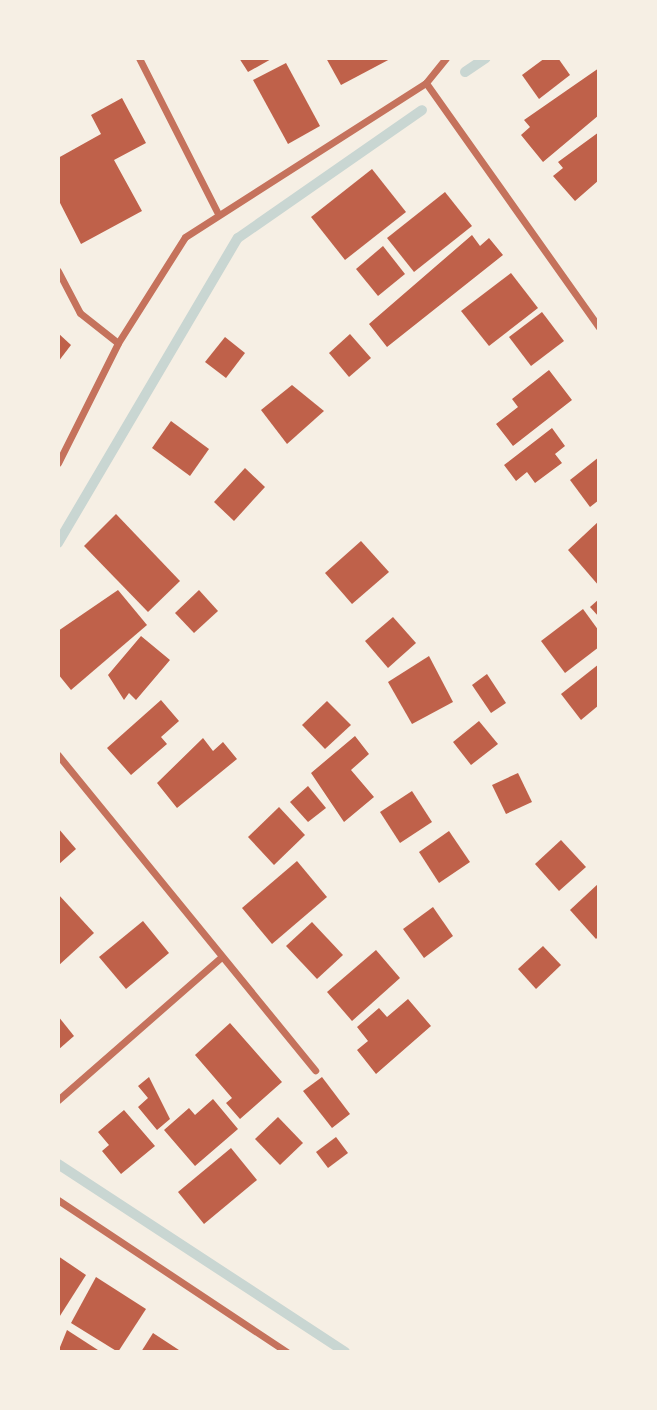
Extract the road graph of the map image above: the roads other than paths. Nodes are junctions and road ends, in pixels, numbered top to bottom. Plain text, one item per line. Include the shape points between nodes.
1 (139, 58) edge
2 (446, 58) edge
3 (426, 83) junction
4 (216, 212) junction
5 (58, 271) edge
6 (599, 327) edge
7 (118, 343) junction
8 (58, 463) edge
9 (58, 755) edge
10 (220, 958) junction
11 (315, 1070) dead end
12 (58, 1100) edge
13 (58, 1200) edge
14 (287, 1352) edge

1 - 4 street
2 - 3 street
3 - 4 street
3 - 6 street
4 - 7 street via 185,237
5 - 7 street via 79,313
7 - 8 street
9 - 10 street
10 - 11 street
10 - 12 street
13 - 14 street

